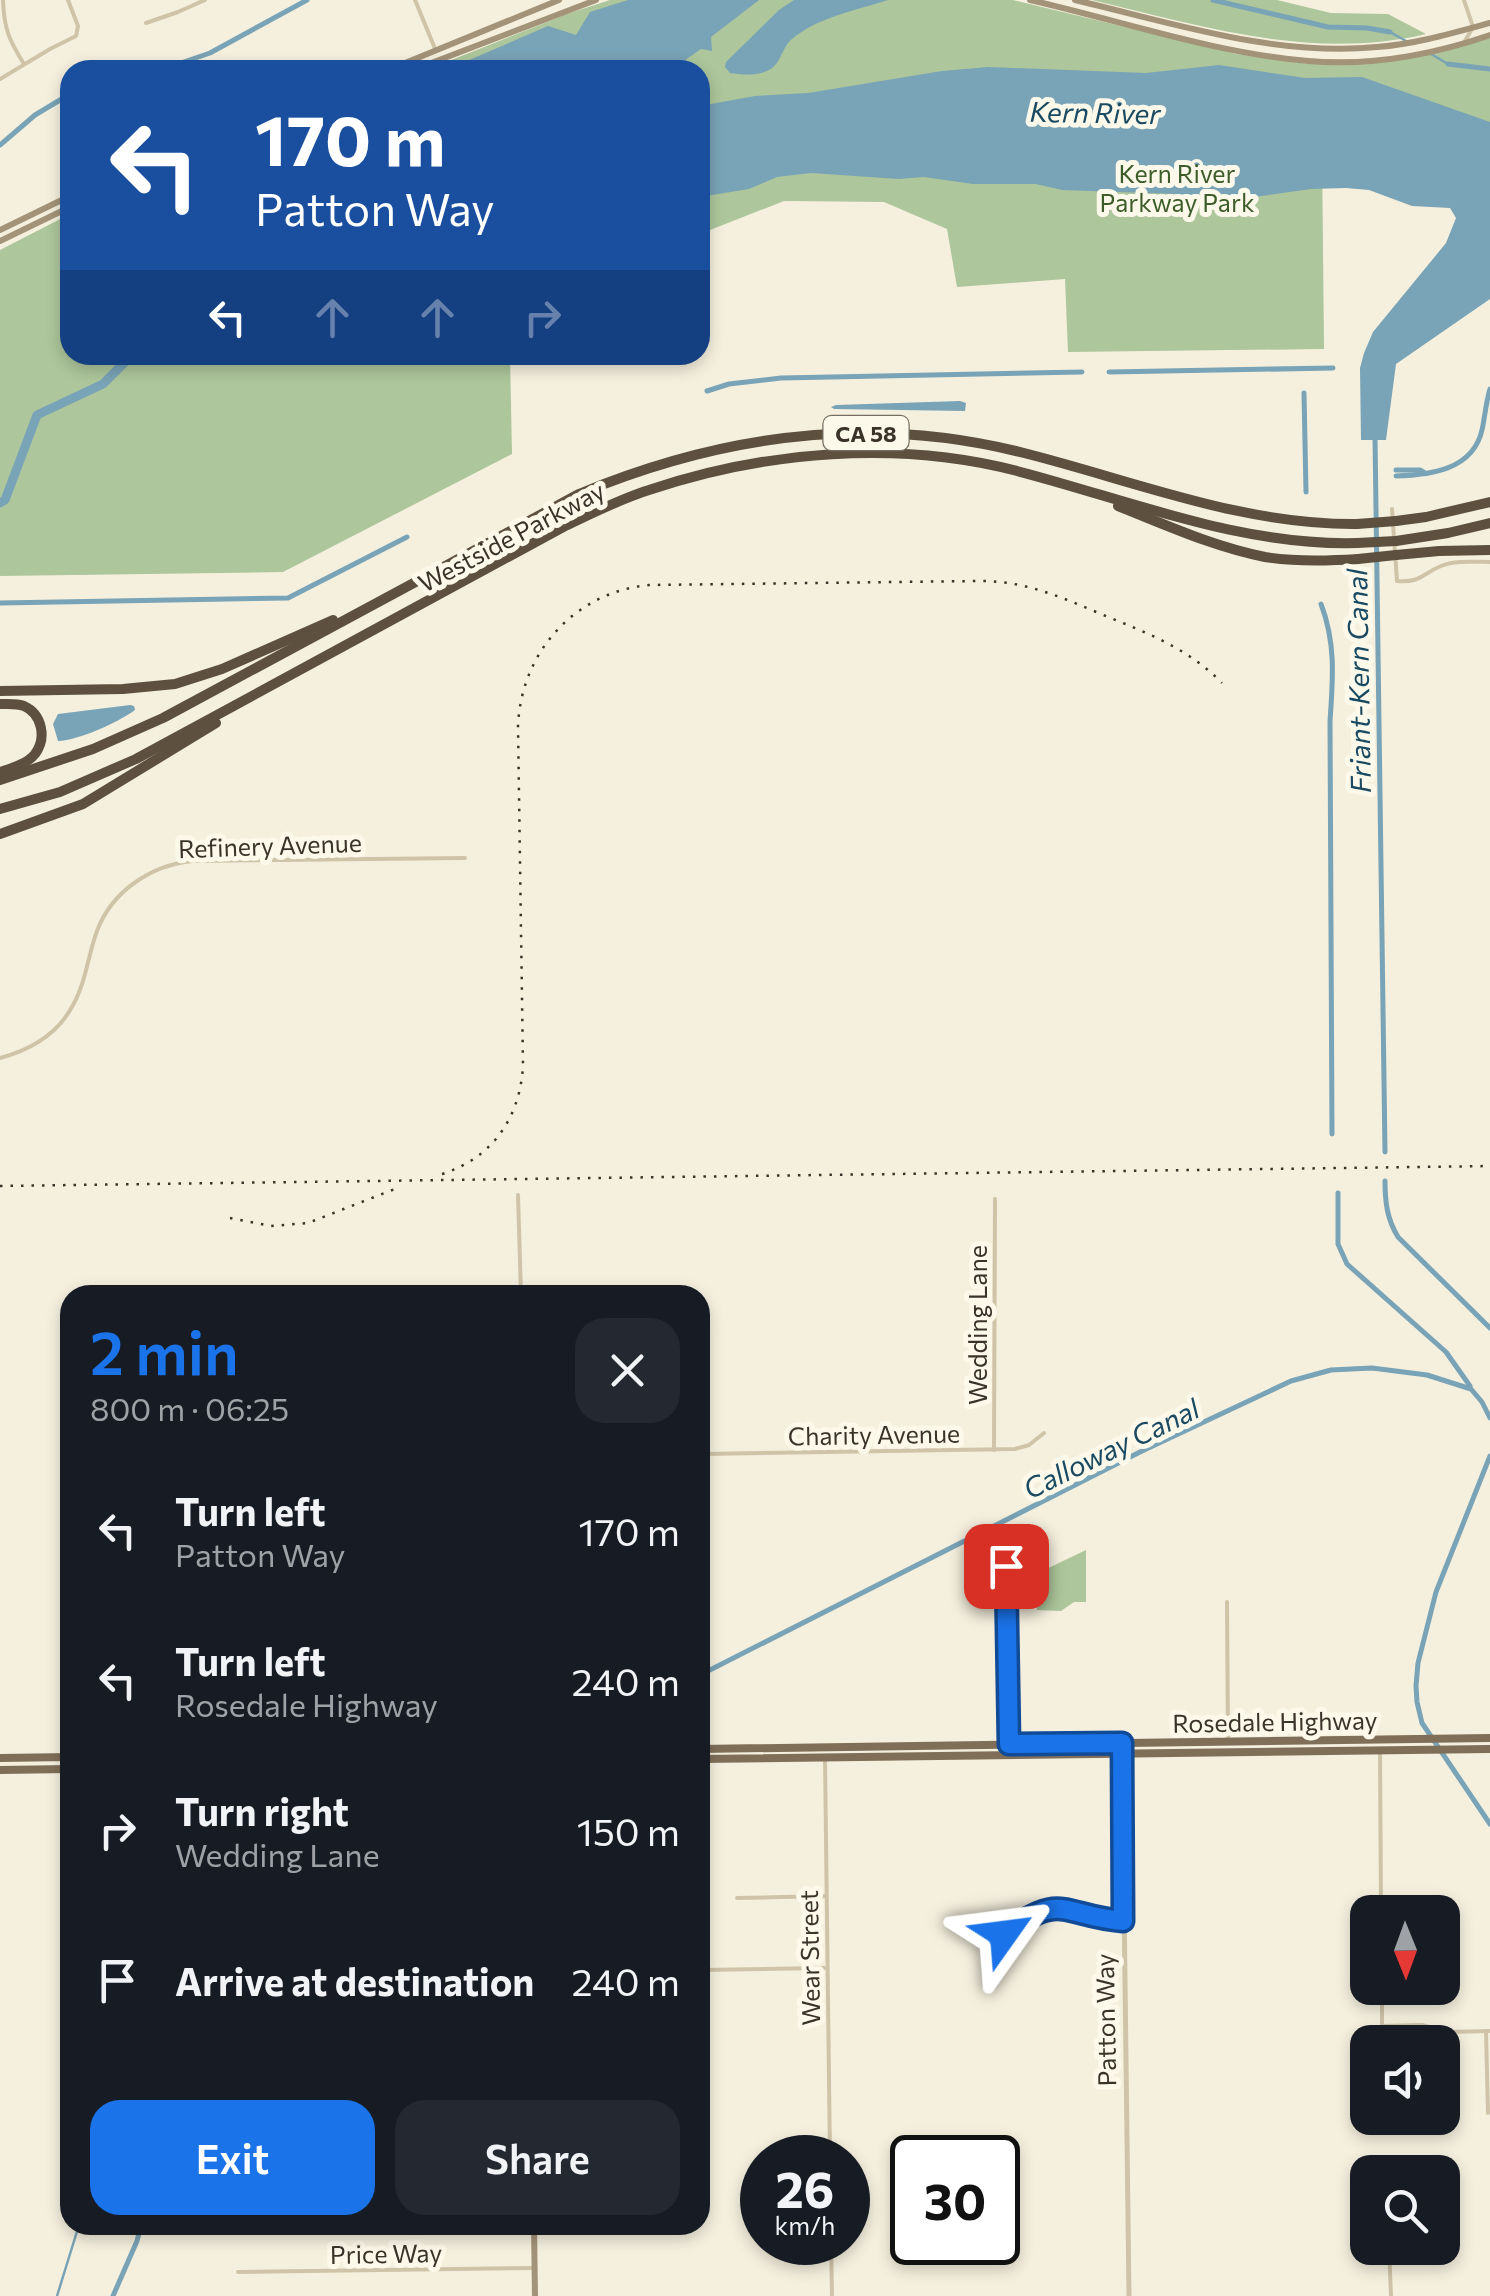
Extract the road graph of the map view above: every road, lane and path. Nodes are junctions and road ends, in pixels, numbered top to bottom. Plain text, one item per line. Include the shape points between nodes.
1 (3, 0) edge
2 (68, 0) edge
3 (205, 0) edge
4 (415, 0) edge
5 (559, 0) edge
6 (596, 0) edge
7 (1030, 0) edge
8 (1075, 0) edge
9 (1464, 0) edge
10 (146, 22) dead end
11 (1490, 22) edge
12 (1473, 27) junction
13 (1490, 34) edge
14 (1463, 43) junction
15 (466, 50) junction
16 (436, 51) junction
17 (413, 60) edge
18 (428, 60) edge
19 (438, 60) edge
20 (24, 64) junction
21 (0, 80) edge
22 (60, 201) edge
23 (60, 212) edge
24 (0, 230) edge
25 (0, 241) edge
26 (1066, 485) junction
27 (1490, 498) edge
28 (1392, 509) dead end
29 (1490, 524) edge
30 (1490, 550) edge
31 (1490, 562) edge
32 (398, 591) junction
33 (0, 691) edge
34 (256, 696) junction
35 (0, 704) edge
36 (0, 776) edge
37 (0, 812) edge
38 (0, 834) edge
39 (465, 858) dead end
40 (0, 1058) edge
41 (518, 1195) dead end
42 (994, 1200) dead end
43 (521, 1285) edge
44 (1044, 1433) dead end
45 (994, 1450) junction
46 (710, 1454) edge
47 (1006, 1566) dead end
48 (1227, 1602) dead end
49 (1490, 1738) edge
50 (1380, 1740) junction
51 (1228, 1742) junction
52 (1122, 1743) junction
53 (1009, 1744) junction
54 (1064, 1744) junction
55 (1422, 1745) junction
56 (898, 1746) junction
57 (820, 1747) junction
58 (710, 1748) edge
59 (1490, 1749) edge
60 (1380, 1751) junction
61 (1317, 1752) junction
62 (1122, 1754) junction
63 (943, 1756) junction
64 (1003, 1756) junction
65 (60, 1757) edge
66 (0, 1758) edge
67 (749, 1758) junction
68 (825, 1758) junction
69 (710, 1759) edge
70 (60, 1769) edge
71 (0, 1770) edge
72 (1381, 1895) edge
73 (826, 1896) junction
74 (736, 1898) dead end
75 (1123, 1921) junction
76 (1004, 1934) dead end
77 (827, 1968) junction
78 (710, 1970) edge
79 (1382, 2005) edge
80 (1488, 2032) edge
81 (1488, 2113) edge
82 (830, 2135) edge
83 (534, 2235) edge
84 (831, 2265) edge
85 (1389, 2265) edge
86 (535, 2268) junction
87 (238, 2272) dead end
88 (535, 2296) edge
89 (832, 2296) edge
90 (1129, 2296) edge
91 (1391, 2296) edge

1 - 20 street via 7,36
2 - 20 street via 76,36
3 - 10 street
4 - 16 street
5 - 16 main road
6 - 15 main road
7 - 14 main road via 1240,52 1311,61 1380,59
8 - 12 main road via 1242,39 1312,48 1392,46
9 - 12 street
11 - 12 main road
12 - 14 street
13 - 14 main road
15 - 16 main road
15 - 19 main road
16 - 17 main road
16 - 18 main road
20 - 21 street
22 - 24 main road
23 - 25 main road
26 - 29 highway, Westside Parkway / CA 58, bridge via 1200,524 1302,542 1396,541
26 - 30 highway, bridge via 1266,557 1358,560
26 - 34 highway, Westside Parkway / CA 58 via 965,461 895,454 783,459 690,477 565,526
27 - 32 highway, Westside Parkway / CA 58, bridge via 1426,518 1302,522 951,438 806,435 699,453 617,478
28 - 31 street via 1396,581 1422,578 1444,564
32 - 33 highway via 175,684
32 - 36 highway, Westside Parkway via 136,731
34 - 37 highway, Westside Parkway via 136,759
34 - 38 highway via 96,797
35 - 36 highway via 30,710 42,733 34,756
39 - 40 street, Refinery Avenue via 166,866 112,904 63,1020 32,1047
41 - 43 street
42 - 45 street, Wedding Lane
44 - 45 street, Charity Avenue via 1022,1448
45 - 46 street, Charity Avenue
47 - 53 street
48 - 51 street
49 - 55 main road, Rosedale Highway
50 - 51 main road, Rosedale Highway
50 - 55 main road, Rosedale Highway
50 - 61 main road
51 - 52 main road, Rosedale Highway
52 - 54 main road, Rosedale Highway
52 - 62 street, Patton Way
53 - 54 main road, Rosedale Highway
53 - 56 main road, Rosedale Highway
53 - 63 main road
54 - 64 main road
55 - 59 main road, Rosedale Highway
55 - 60 main road, Rosedale Highway
56 - 57 main road, Rosedale Highway
56 - 68 main road
57 - 58 main road, Rosedale Highway
57 - 67 main road via 816,1753
60 - 61 main road, Rosedale Highway
60 - 72 street
61 - 62 main road, Rosedale Highway
62 - 64 main road, Rosedale Highway
62 - 75 street, Patton Way
63 - 64 main road, Rosedale Highway
63 - 68 main road, Rosedale Highway
65 - 66 main road
67 - 68 main road, Rosedale Highway
67 - 69 main road, Rosedale Highway
68 - 73 street, Wear Street
70 - 71 main road
73 - 74 street
73 - 77 street, Wear Street
75 - 76 street via 1056,1908
75 - 90 street, Patton Way
77 - 78 street
77 - 82 street, Wear Street
79 - 80 street via 1382,2026
80 - 81 street
83 - 86 main road
84 - 89 street
85 - 91 street
86 - 87 street, Price Way
86 - 88 main road

